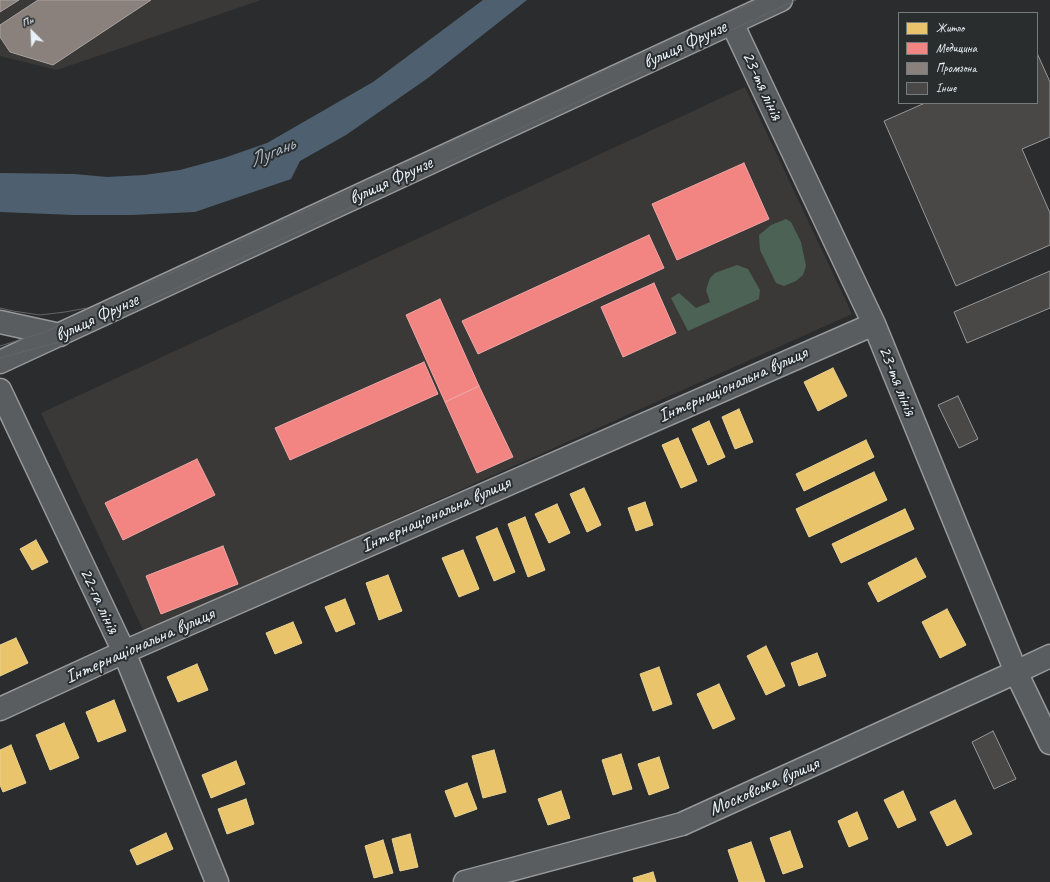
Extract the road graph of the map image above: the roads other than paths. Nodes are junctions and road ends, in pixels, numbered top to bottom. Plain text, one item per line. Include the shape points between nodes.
1 (781, 0) edge
2 (732, 23) junction
3 (0, 322) edge
4 (874, 324) junction
5 (60, 335) junction
6 (0, 362) edge
7 (0, 390) edge
8 (124, 652) junction
9 (1050, 656) edge
10 (1016, 672) junction
11 (0, 709) edge
12 (1050, 744) edge
13 (217, 882) edge
14 (465, 882) edge

1 - 2 street, вулиця Фрунзе
2 - 4 street, 23-тя лінія
2 - 5 street, вулиця Фрунзе
3 - 5 street
4 - 8 street, Інтернаціональна вулиця
4 - 10 street, 23-тя лінія
5 - 6 street, вулиця Фрунзе
7 - 8 street, 22-га лінія
8 - 11 street, Інтернаціональна вулиця
8 - 13 street, 22-га лінія
9 - 10 street, Московська вулиця
10 - 12 street, 23-тя лінія
10 - 14 street, Московська вулиця via 682,824

